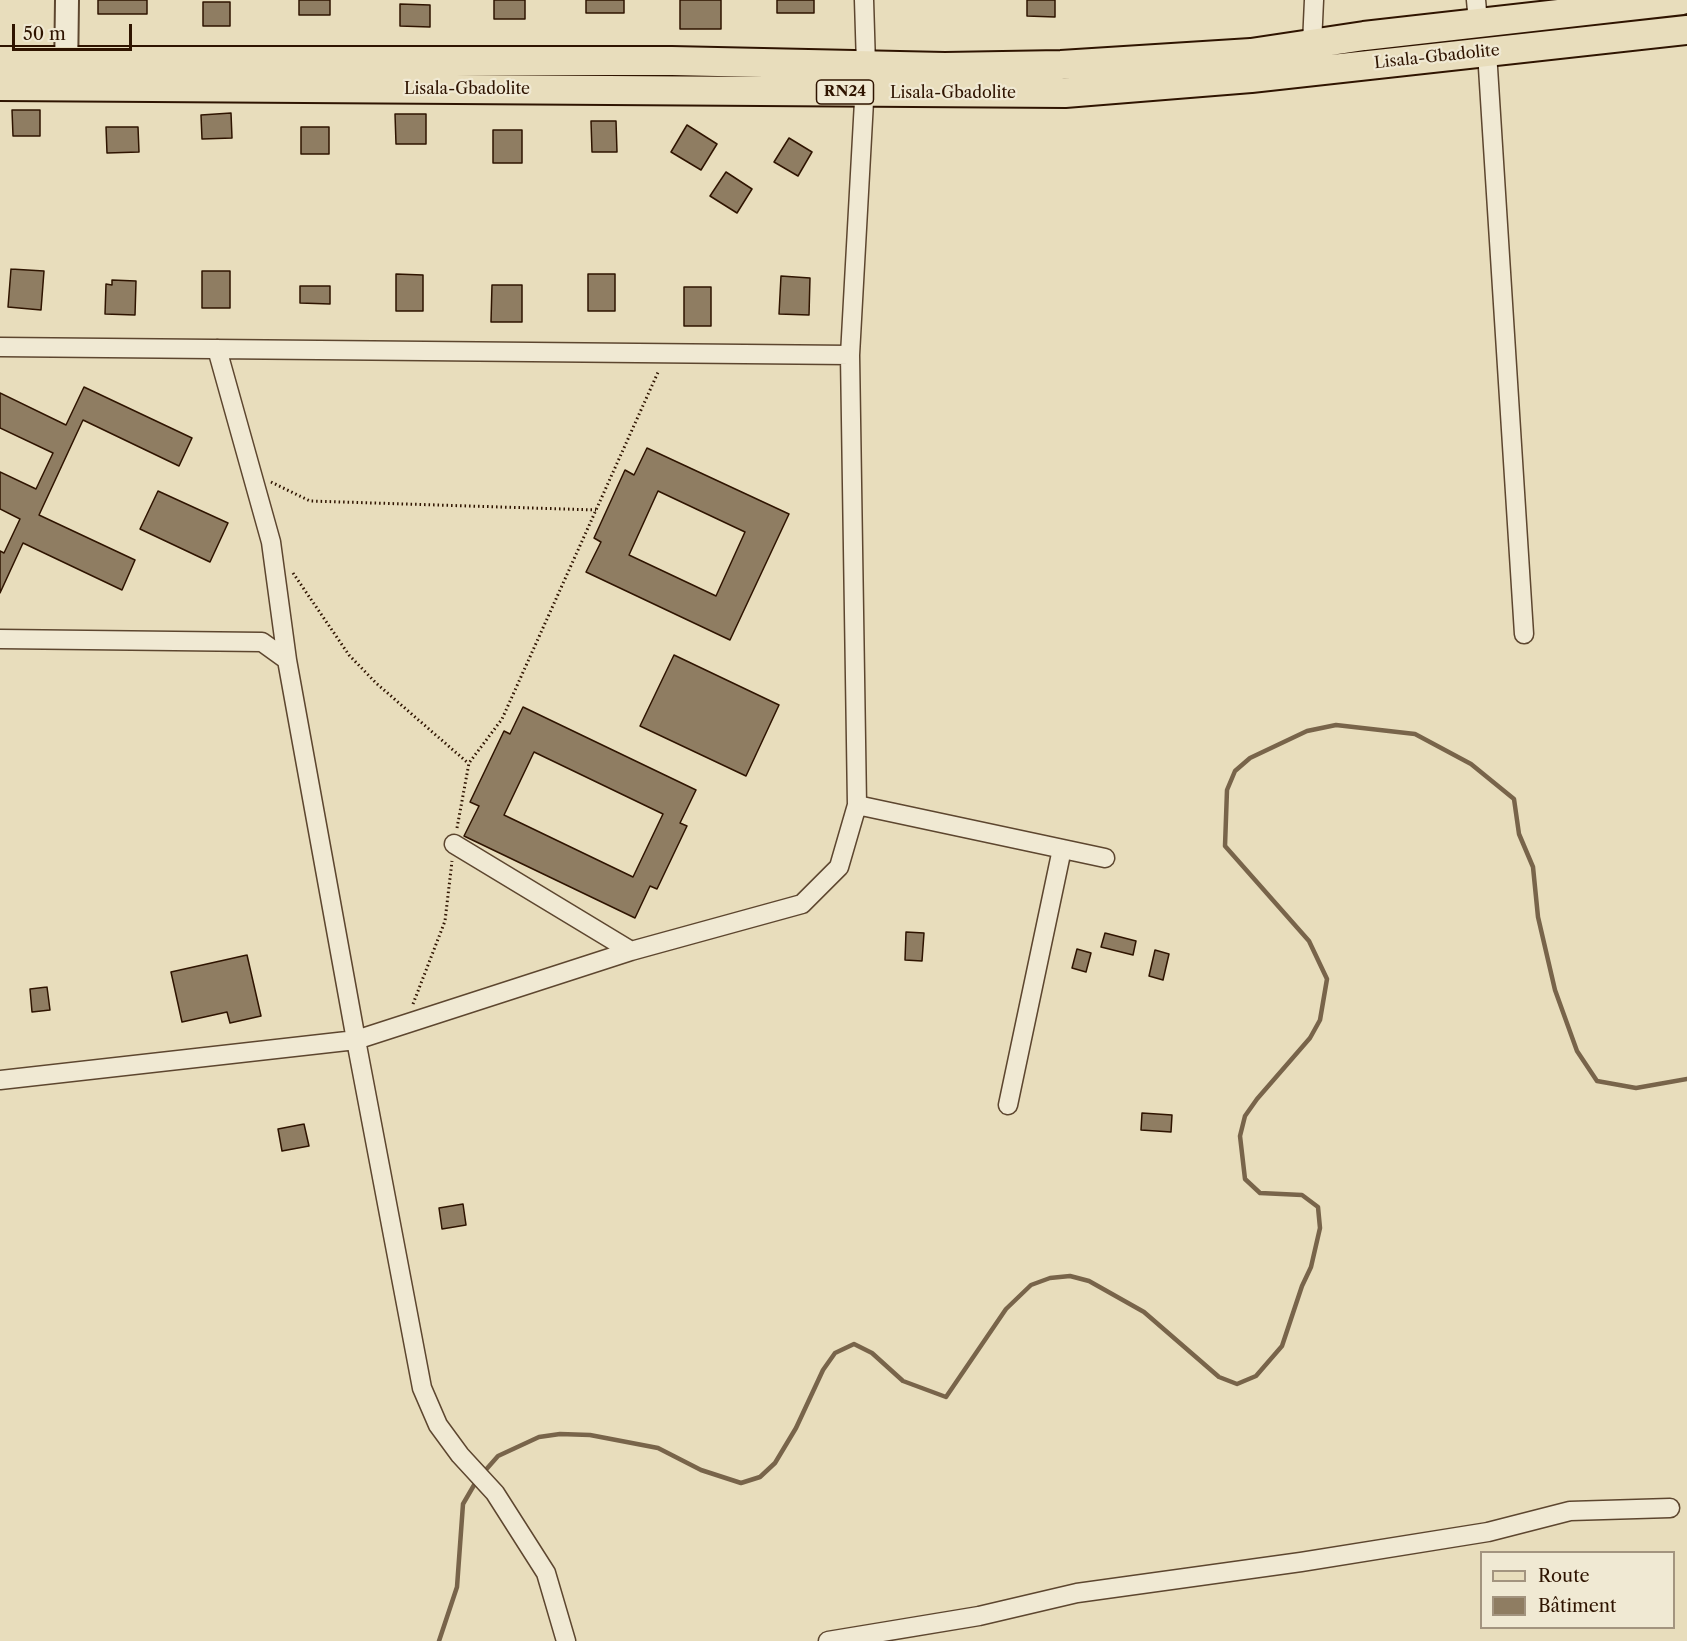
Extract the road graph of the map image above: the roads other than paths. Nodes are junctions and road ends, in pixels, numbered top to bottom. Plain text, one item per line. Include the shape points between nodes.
1 (67, 0) edge
2 (864, 0) edge
3 (1314, 0) edge
4 (1682, 0) edge
5 (1477, 11) edge
6 (1421, 29) junction
7 (1687, 30) edge
8 (1312, 44) junction
9 (1487, 52) junction
10 (1427, 58) junction
11 (0, 61) edge
12 (66, 75) junction
13 (865, 78) junction
14 (0, 86) edge
15 (0, 347) edge
16 (217, 350) junction
17 (850, 355) junction
18 (1524, 634) dead end
19 (0, 639) edge
20 (287, 660) junction
21 (857, 805) junction
22 (454, 844) road end
23 (1062, 849) junction
24 (1105, 858) dead end
25 (631, 951) junction
26 (356, 1040) junction
27 (0, 1080) edge
28 (1008, 1105) dead end
29 (1670, 1508) dead end
30 (566, 1641) edge
31 (828, 1641) edge

1 - 12 street
2 - 13 street
3 - 8 street
4 - 5 main road, Lisala-Gbadolite / RN24
5 - 6 main road, Lisala-Gbadolite / RN24
6 - 8 main road, Lisala-Gbadolite / RN24
6 - 10 main road
7 - 9 main road, Lisala-Gbadolite / RN24
8 - 13 main road, Lisala-Gbadolite / RN24 via 1251,52
9 - 10 main road, Lisala-Gbadolite / RN24
9 - 18 street
10 - 13 main road, Lisala-Gbadolite / RN24 via 1065,93
11 - 12 main road, Lisala-Gbadolite / RN24
12 - 13 main road, Lisala-Gbadolite / RN24 via 672,61
12 - 14 main road, Lisala-Gbadolite / RN24
13 - 17 street
15 - 16 street
16 - 17 street
16 - 20 street via 271,542
17 - 21 street
19 - 20 street via 262,642
20 - 26 street
21 - 23 street
21 - 25 street via 839,867 802,904
22 - 25 street
23 - 24 street
23 - 28 street
25 - 26 street
26 - 27 street
26 - 30 street via 422,1388 438,1425 495,1493 546,1573
29 - 31 street via 1570,1512 1488,1532 1077,1593 979,1616

